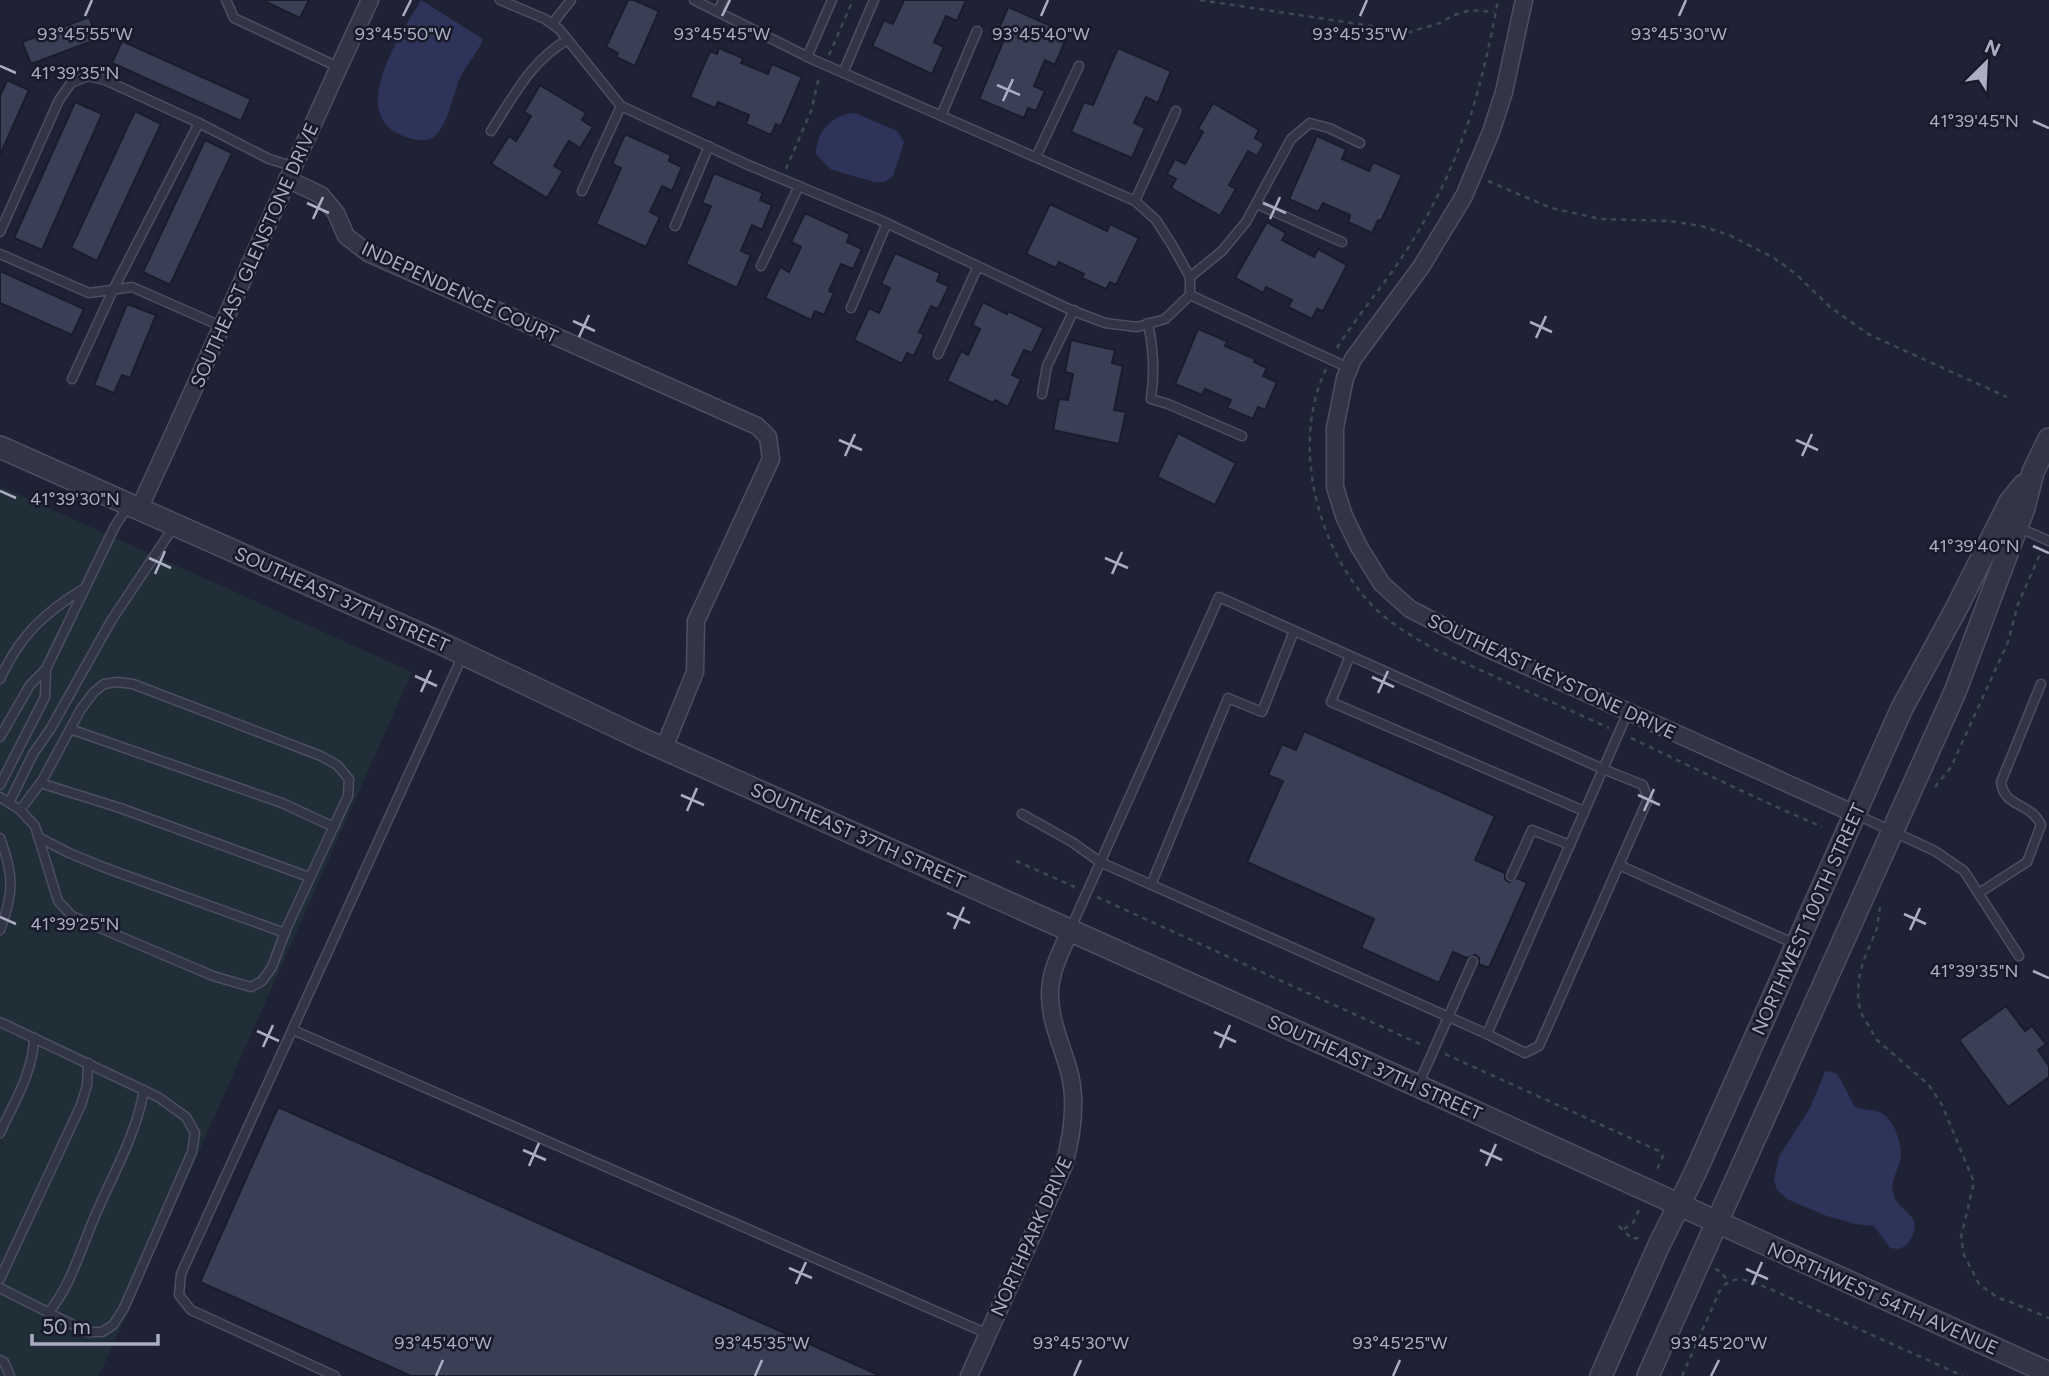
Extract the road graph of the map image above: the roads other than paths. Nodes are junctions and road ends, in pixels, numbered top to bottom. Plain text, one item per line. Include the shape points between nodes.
1 (226, 0) edge
2 (370, 0) edge
3 (500, 0) edge
4 (571, 0) edge
5 (694, 0) edge
6 (723, 0) edge
7 (832, 0) edge
8 (874, 0) edge
9 (1524, 0) edge
10 (718, 12) junction
11 (552, 24) junction
12 (977, 31) dead end
13 (567, 40) junction
14 (807, 57) junction
15 (1079, 66) dead end
16 (338, 67) junction
17 (843, 73) junction
18 (621, 106) junction
19 (1176, 111) dead end
20 (941, 116) junction
21 (200, 123) junction
22 (491, 131) dead end
23 (1360, 143) dead end
24 (709, 146) junction
25 (1036, 157) junction
26 (290, 173) junction
27 (799, 186) junction
28 (582, 191) dead end
29 (1135, 201) junction
30 (1256, 204) junction
31 (887, 223) junction
32 (675, 226) dead end
33 (0, 232) edge
34 (1342, 242) dead end
35 (0, 254) edge
36 (761, 266) dead end
37 (978, 266) junction
38 (1190, 277) junction
39 (113, 290) junction
40 (1190, 295) junction
41 (851, 308) dead end
42 (1073, 310) junction
43 (1148, 323) junction
44 (223, 327) junction
45 (938, 354) dead end
46 (1349, 368) junction
47 (72, 379) dead end
48 (1042, 394) dead end
49 (1242, 436) dead end
50 (2049, 439) edge
51 (0, 447) edge
52 (2034, 472) junction
53 (134, 507) junction
54 (175, 526) junction
55 (2015, 526) junction
56 (2048, 540) edge
57 (85, 588) junction
58 (1294, 631) junction
59 (464, 653) junction
60 (1350, 656) junction
61 (46, 670) junction
62 (0, 679) edge
63 (2041, 684) dead end
64 (1628, 712) junction
65 (70, 729) junction
66 (0, 737) edge
67 (664, 748) junction
68 (1603, 769) junction
69 (40, 783) junction
70 (0, 785) edge
71 (0, 797) edge
72 (9, 803) junction
73 (20, 810) junction
74 (1584, 811) junction
75 (1022, 814) dead end
76 (1855, 814) junction
77 (334, 827) junction
78 (1893, 832) junction
79 (38, 837) junction
80 (0, 838) edge
81 (1570, 845) junction
82 (1100, 862) junction
83 (1619, 866) junction
84 (1511, 876) dead end
85 (309, 877) junction
86 (1152, 885) junction
87 (1979, 893) junction
88 (0, 930) edge
89 (1070, 930) junction
90 (285, 933) junction
91 (1796, 945) junction
92 (2019, 956) dead end
93 (1473, 961) dead end
94 (1449, 1018) junction
95 (0, 1022) edge
96 (293, 1030) junction
97 (1487, 1034) junction
98 (34, 1038) junction
99 (88, 1063) junction
100 (1418, 1086) junction
101 (144, 1090) junction
102 (0, 1133) edge
103 (1680, 1206) junction
104 (1716, 1222) junction
105 (0, 1279) edge
106 (0, 1287) edge
107 (48, 1313) junction
108 (988, 1334) junction
109 (0, 1360) edge
110 (2049, 1373) edge
111 (10, 1376) edge
112 (335, 1376) edge
113 (969, 1376) edge
114 (1601, 1376) edge
115 (1648, 1376) edge

1 - 16 lane via 234,18
2 - 16 street, SOUTHEAST GLENSTONE DRIVE
3 - 11 lane
4 - 11 lane
5 - 10 lane
6 - 10 lane
7 - 14 lane
8 - 17 lane
9 - 46 street, SOUTHEAST KEYSTONE DRIVE via 1504,92 1473,174 1442,236
10 - 14 lane
11 - 13 lane
12 - 20 lane
13 - 18 lane
13 - 22 lane via 549,50 530,71
14 - 17 lane
15 - 25 lane
16 - 26 street, SOUTHEAST GLENSTONE DRIVE
17 - 20 lane
18 - 24 lane
18 - 28 lane
19 - 29 lane
20 - 25 lane
21 - 26 lane
21 - 33 lane via 105,80 88,76 71,83
21 - 39 lane
23 - 30 lane via 1310,123 1291,139
24 - 27 lane
24 - 32 lane
25 - 29 lane
26 - 44 street, SOUTHEAST GLENSTONE DRIVE
26 - 67 street, INDEPENDENCE COURT via 321,195 336,212 346,236 368,253 757,426 768,437 771,459 696,621 695,672
27 - 31 lane
27 - 36 lane
29 - 38 lane via 1156,220
30 - 34 lane
30 - 38 lane via 1223,251
31 - 37 lane
31 - 41 lane
35 - 39 lane via 89,293
37 - 42 lane
37 - 45 lane
38 - 40 lane
39 - 44 lane via 132,287
39 - 47 lane
40 - 43 lane via 1164,318
40 - 46 lane
42 - 43 lane via 1105,323 1137,327
42 - 48 lane via 1047,366
43 - 49 lane via 1154,350 1151,399
44 - 53 street, SOUTHEAST GLENSTONE DRIVE
46 - 64 street, SOUTHEAST KEYSTONE DRIVE via 1335,428 1335,487 1359,547 1382,584 1410,609
50 - 52 street, NORTHWEST 100TH STREET
51 - 53 street, SOUTHEAST 37TH STREET
52 - 55 street, NORTHWEST 100TH STREET
52 - 76 street, NORTHWEST 100TH STREET via 2010,502 1902,708
53 - 54 street, SOUTHEAST 37TH STREET
53 - 57 lane via 115,526
54 - 59 street, SOUTHEAST 37TH STREET
54 - 72 lane via 111,621
55 - 56 lane
55 - 78 street, NORTHWEST 100TH STREET via 1955,692
57 - 61 lane
57 - 62 lane via 54,607 28,631
58 - 60 lane
58 - 82 lane via 1219,597
58 - 86 lane via 1262,712 1228,698
59 - 67 street, SOUTHEAST 37TH STREET
59 - 96 lane
60 - 68 lane
60 - 74 lane via 1331,702
61 - 66 lane via 30,685
61 - 70 lane via 45,697
63 - 87 lane via 2001,782 2002,792 2036,814 2041,825 2027,862
64 - 68 lane
64 - 76 street, SOUTHEAST KEYSTONE DRIVE
65 - 69 lane
65 - 77 lane via 282,803
65 - 77 lane via 93,692 104,684 117,682 158,693 337,765 349,779 348,796
67 - 89 street, SOUTHEAST 37TH STREET
68 - 74 lane
68 - 83 lane via 1643,785 1648,799
69 - 73 lane
69 - 85 lane
71 - 72 lane
72 - 73 lane
73 - 79 lane via 35,826
74 - 81 lane
75 - 82 lane
76 - 78 lane
76 - 91 street, NORTHWEST 100TH STREET
77 - 85 lane
78 - 87 lane via 1936,851 1964,871
78 - 104 street, NORTHWEST 100TH STREET
79 - 90 lane via 103,867
79 - 90 lane via 58,901 72,916 213,976 251,987 262,981
80 - 88 lane via 12,879 11,900
81 - 84 lane via 1532,830
81 - 97 lane
82 - 86 lane
82 - 89 lane
83 - 91 lane
83 - 97 lane via 1539,1046 1525,1053
85 - 90 lane
86 - 94 lane
87 - 92 lane
89 - 100 street, SOUTHEAST 37TH STREET
89 - 108 street, NORTHPARK DRIVE via 1052,972 1050,992 1056,1034 1071,1078 1072,1137 1065,1165
91 - 103 street, NORTHWEST 100TH STREET
93 - 94 lane
94 - 97 lane
94 - 100 lane
95 - 98 lane
96 - 108 lane
96 - 112 lane via 181,1274 179,1294 191,1310
98 - 99 lane
98 - 102 lane via 26,1080
99 - 101 lane
99 - 105 lane via 80,1105
100 - 103 street, SOUTHEAST 37TH STREET
101 - 107 lane via 130,1141 60,1298
101 - 107 lane via 186,1117 195,1133 192,1152 138,1281 113,1325 102,1332 87,1332
103 - 104 street, SOUTHEAST 37TH STREET
103 - 114 street, NORTHWEST 100TH STREET
104 - 110 street, NORTHWEST 54TH AVENUE
104 - 115 street, NORTHWEST 100TH STREET
106 - 107 lane
108 - 113 street, NORTHPARK DRIVE
109 - 111 lane

